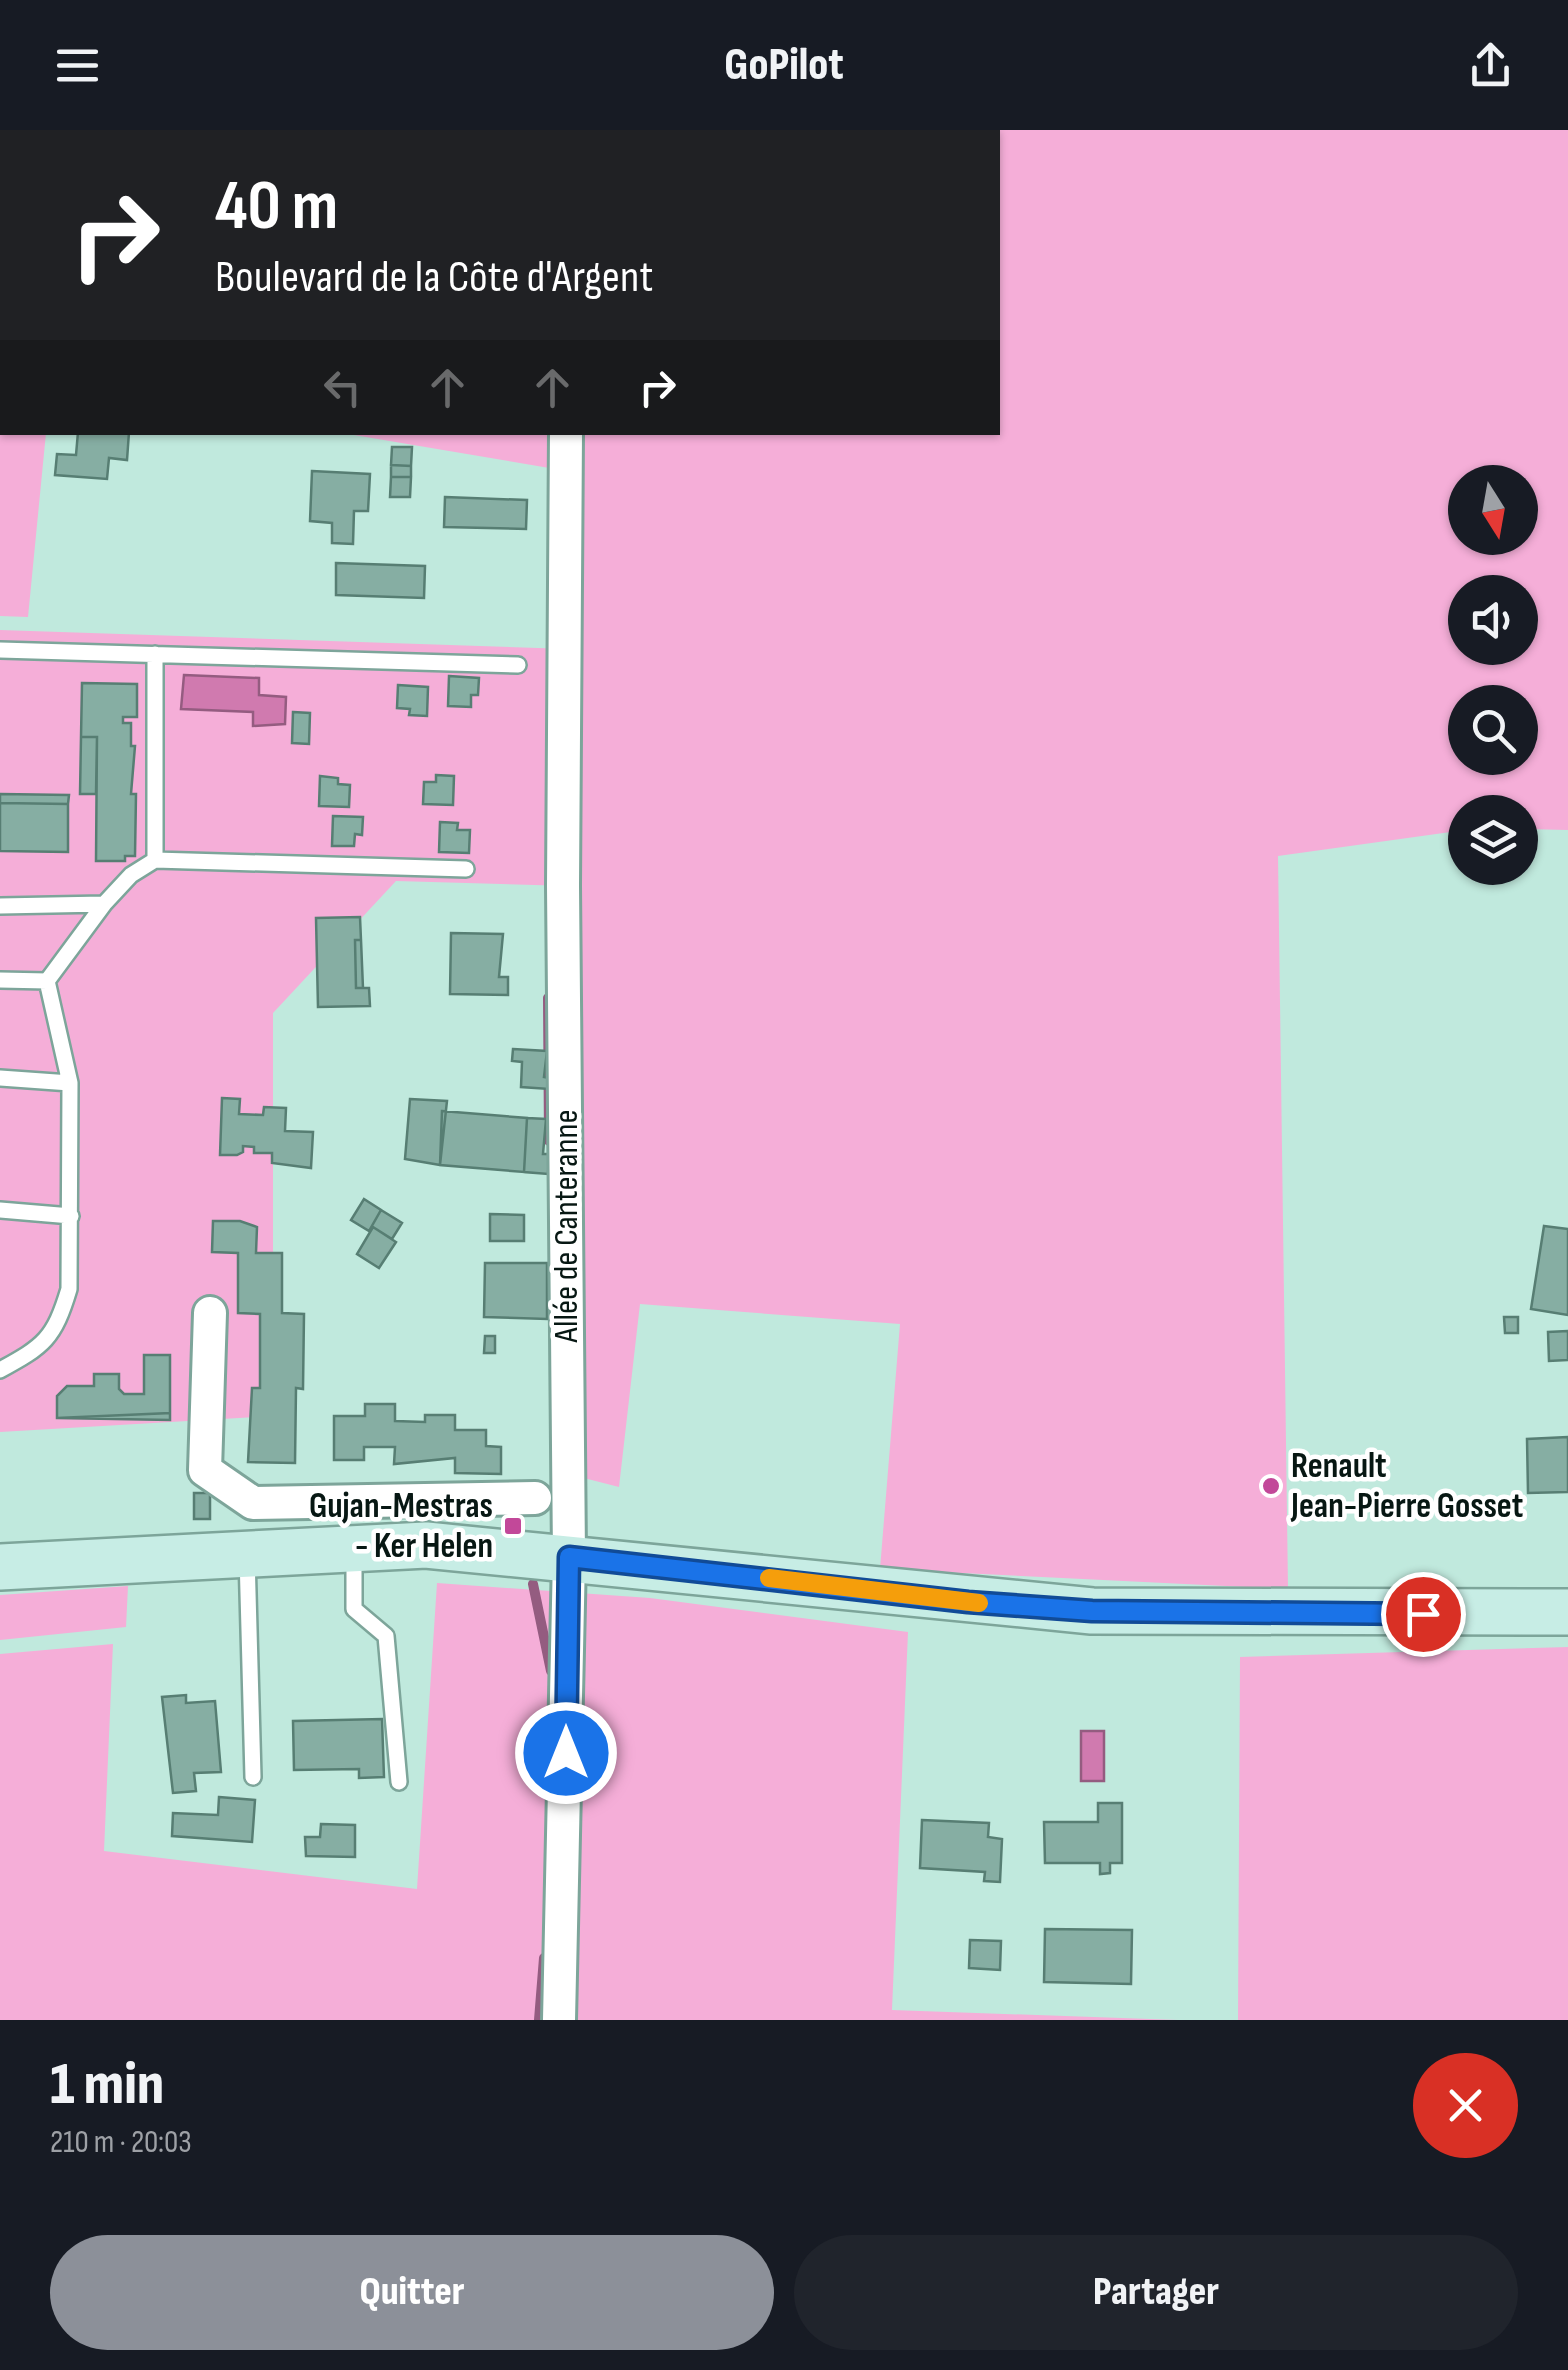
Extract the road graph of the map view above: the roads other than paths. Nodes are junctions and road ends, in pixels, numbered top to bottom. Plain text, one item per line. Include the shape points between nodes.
1 (566, 435) edge
2 (0, 650) edge
3 (156, 654) junction
4 (518, 665) dead end
5 (154, 860) junction
6 (466, 869) dead end
7 (104, 904) junction
8 (0, 906) edge
9 (0, 980) edge
10 (47, 981) junction
11 (0, 1078) edge
12 (70, 1083) junction
13 (0, 1210) edge
14 (71, 1216) junction
15 (210, 1312) dead end
16 (0, 1370) edge
17 (535, 1498) dead end
18 (253, 1503) junction
19 (354, 1546) junction
20 (252, 1552) junction
21 (569, 1557) junction
22 (0, 1567) edge
23 (1568, 1612) edge
24 (253, 1777) dead end
25 (399, 1782) dead end
26 (559, 2020) edge

1 - 21 street, Allée de Canteranne
2 - 3 lane
3 - 4 lane
3 - 5 lane
5 - 6 lane
5 - 7 lane
7 - 8 lane
7 - 10 lane
9 - 10 lane
10 - 12 lane
11 - 12 lane
12 - 14 lane
13 - 14 lane
14 - 16 lane via 69,1290 59,1322 44,1346
15 - 18 street via 206,1470
17 - 18 street
18 - 20 street
19 - 20 main road
19 - 21 main road via 426,1544
19 - 25 lane via 354,1609 386,1636
20 - 22 main road
20 - 24 lane
21 - 23 main road via 1092,1611
21 - 26 street, Allée de Canteranne

